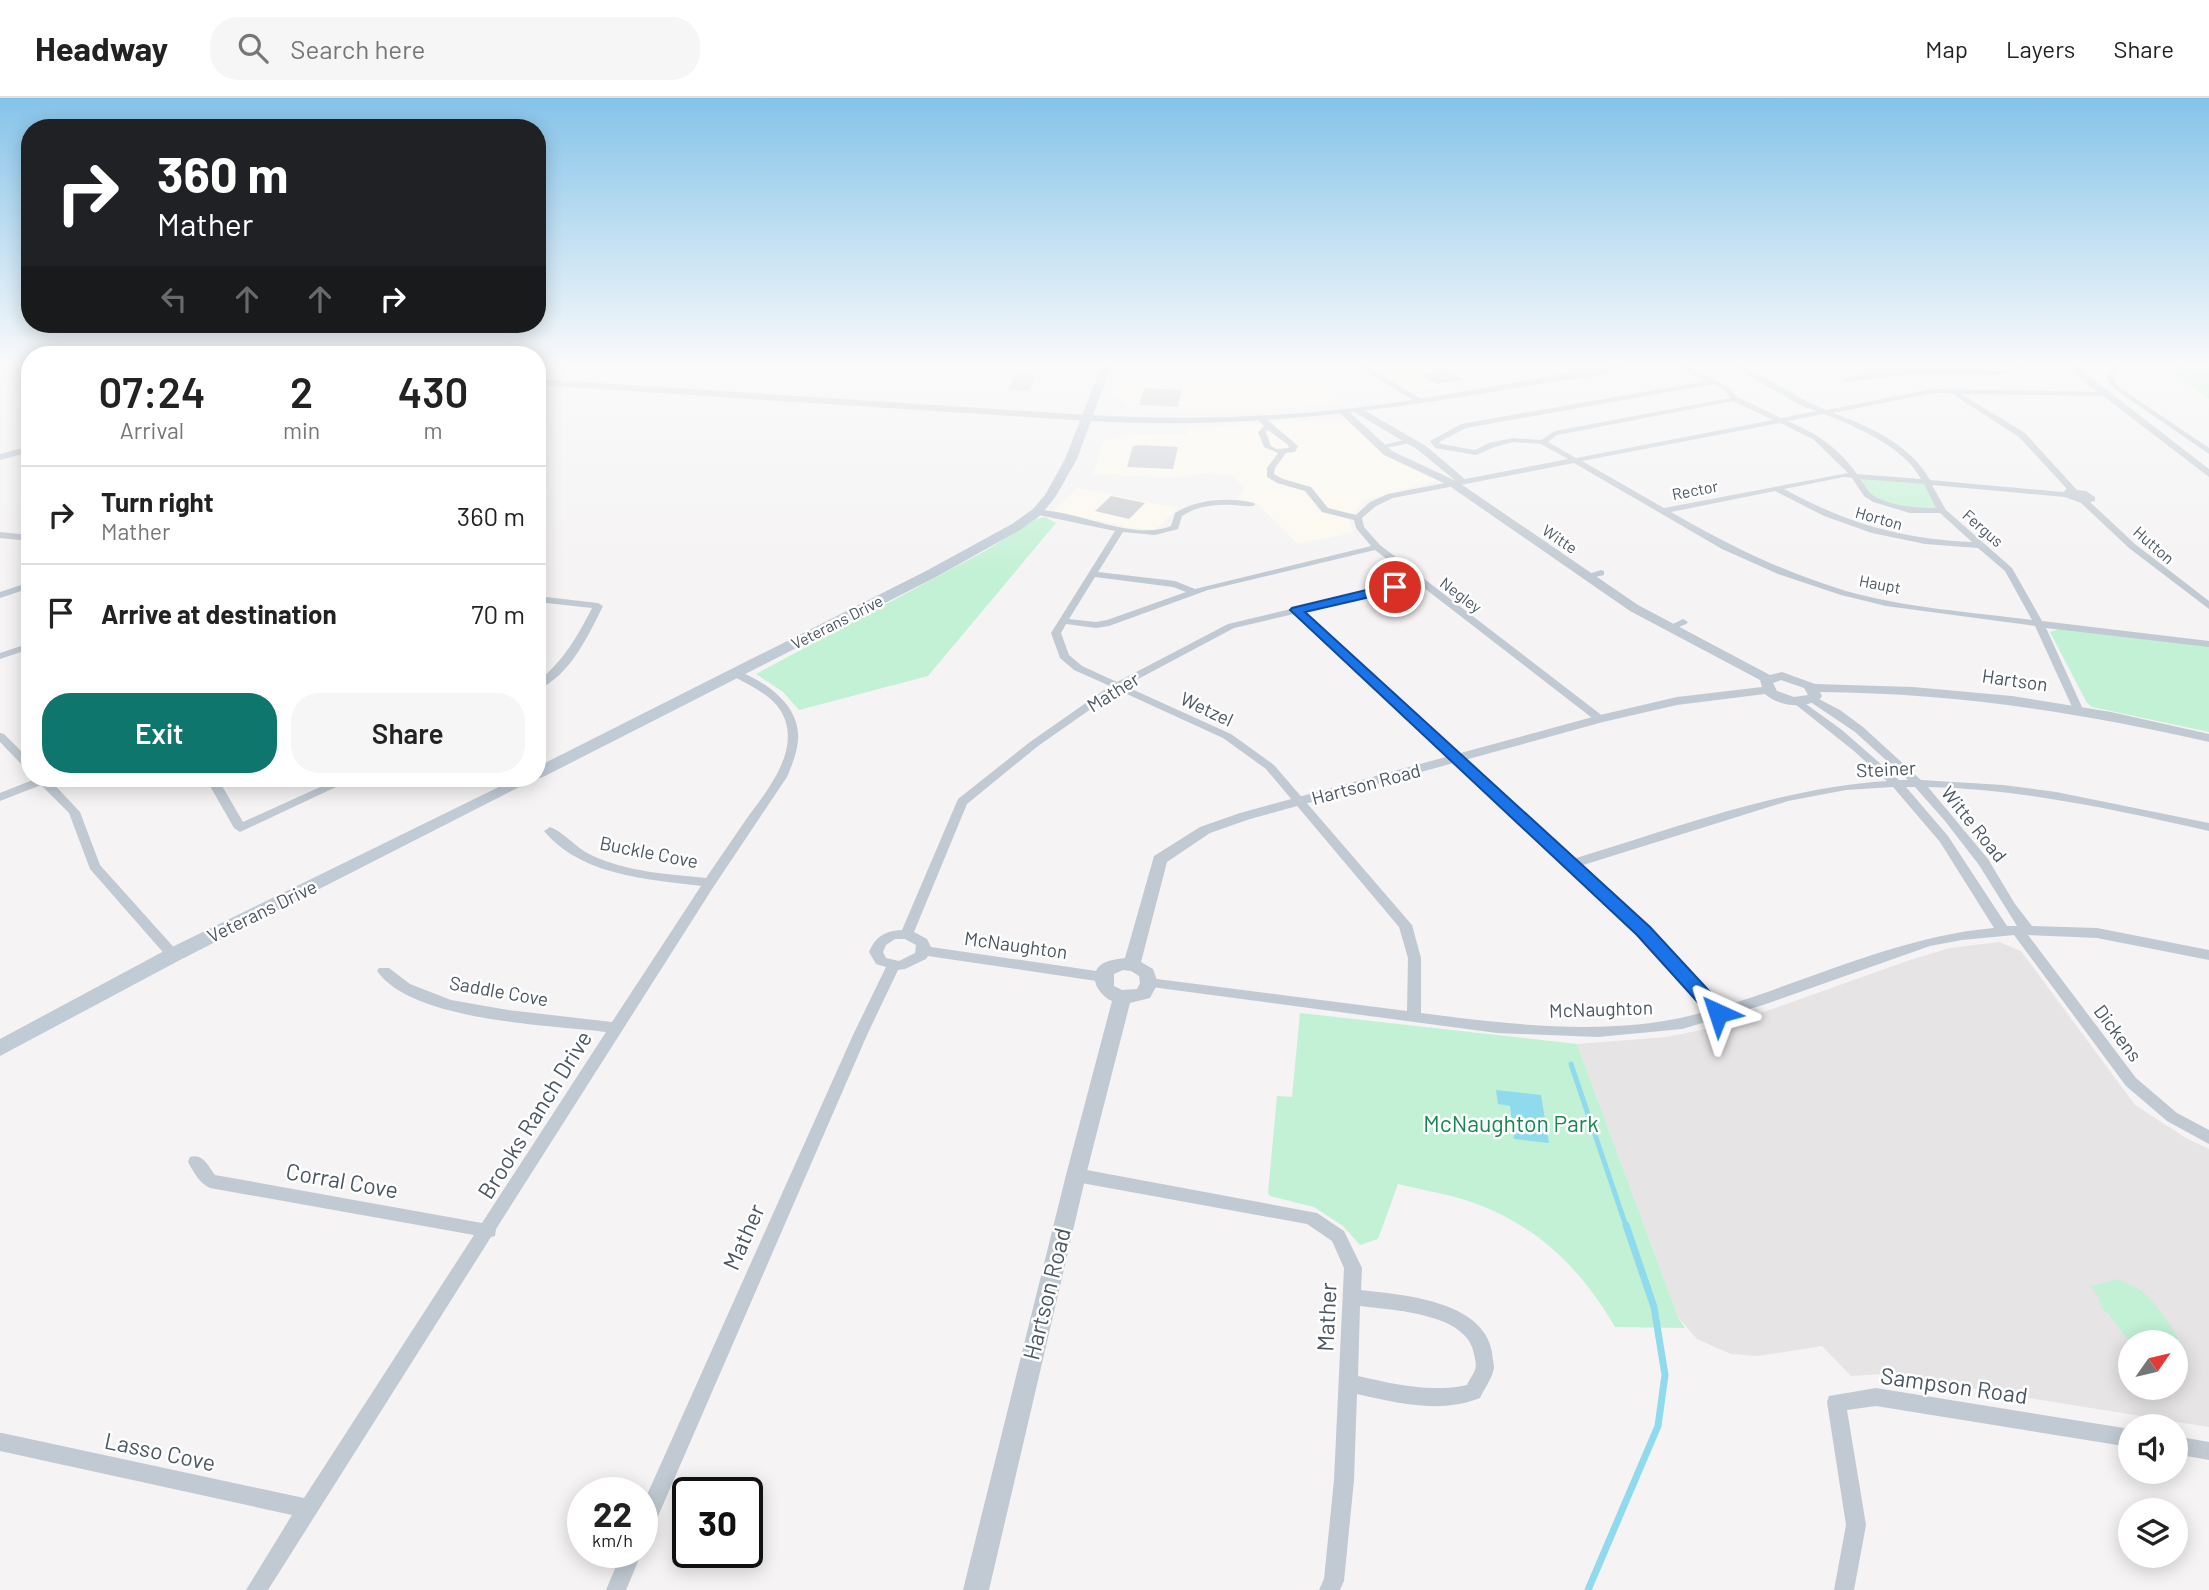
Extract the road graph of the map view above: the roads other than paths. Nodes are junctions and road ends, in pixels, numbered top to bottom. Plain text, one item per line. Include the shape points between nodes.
1 (1080, 437) edge
2 (1264, 437) edge
3 (1282, 437) edge
4 (1368, 437) edge
5 (1401, 437) edge
6 (1439, 437) edge
7 (1550, 437) edge
8 (1694, 437) edge
9 (1815, 437) edge
10 (1877, 437) edge
11 (2023, 437) edge
12 (2162, 437) edge
13 (2187, 437) edge
14 (1408, 441) junction
15 (1543, 442) junction
16 (1438, 446) junction
17 (1379, 447) junction
18 (1422, 449) junction
19 (21, 451) edge
20 (1283, 452) junction
21 (2209, 452) edge
22 (0, 457) edge
23 (1574, 460) junction
24 (2209, 474) edge
25 (1854, 475) junction
26 (1926, 481) junction
27 (1457, 482) junction
28 (1777, 489) junction
29 (2070, 493) junction
30 (1251, 505) dead end
31 (1663, 511) junction
32 (1942, 511) junction
33 (1037, 512) junction
34 (1358, 518) junction
35 (1120, 529) junction
36 (0, 535) edge
37 (21, 537) edge
38 (1981, 545) junction
39 (1377, 547) junction
40 (1601, 573) junction
41 (1092, 574) junction
42 (1587, 576) junction
43 (1420, 581) junction
44 (21, 587) edge
45 (1195, 592) junction
46 (0, 595) edge
47 (546, 599) edge
48 (2209, 606) edge
49 (1296, 610) junction
50 (1062, 621) junction
51 (1678, 624) junction
52 (2039, 624) junction
53 (2209, 644) edge
54 (21, 649) edge
55 (0, 656) edge
56 (737, 674) junction
57 (546, 681) edge
58 (1773, 682) junction
59 (1117, 686) junction
60 (1808, 696) junction
61 (2077, 708) junction
62 (1600, 719) junction
63 (0, 736) edge
64 (2209, 738) edge
65 (21, 758) edge
66 (1458, 758) junction
67 (546, 770) edge
68 (1919, 783) junction
69 (1895, 785) junction
70 (24, 787) edge
71 (51, 787) edge
72 (217, 787) edge
73 (330, 787) edge
74 (511, 787) edge
75 (0, 797) edge
76 (1300, 802) junction
77 (2209, 827) edge
78 (550, 831) dead end
79 (1572, 864) junction
80 (709, 883) junction
81 (2016, 930) junction
82 (908, 934) junction
83 (923, 951) junction
84 (173, 955) junction
85 (2209, 956) edge
86 (1132, 964) junction
87 (893, 966) junction
88 (384, 971) dead end
89 (1103, 977) junction
90 (1149, 983) junction
91 (1122, 998) junction
92 (1718, 1013) junction
93 (1414, 1017) junction
94 (616, 1028) junction
95 (0, 1048) edge
96 (2209, 1138) edge
97 (196, 1162) dead end
98 (1076, 1175) junction
99 (489, 1231) junction
100 (1352, 1297) junction
101 (1348, 1383) junction
102 (2118, 1436) edge
103 (2, 1442) dead end
104 (2188, 1447) edge
105 (2209, 1451) edge
106 (658, 1494) edge
107 (308, 1509) junction
108 (625, 1568) edge
109 (256, 1590) edge
110 (616, 1590) edge
111 (976, 1590) edge
112 (1329, 1590) edge
113 (1844, 1590) edge

1 - 33 main road, Veterans Drive
2 - 20 street via 1268,447
3 - 20 street via 1294,446
4 - 17 street, Witte
5 - 14 street, Witte
6 - 16 street via 1434,441
7 - 15 street
8 - 23 street
9 - 25 street
10 - 26 street, Fergus via 1905,453
11 - 29 street
12 - 24 street
13 - 21 street
14 - 17 street
14 - 18 street, Witte
15 - 16 street via 1503,442 1476,453
15 - 23 street
16 - 18 street
17 - 27 street, Witte
18 - 27 street, Witte
19 - 22 street
20 - 34 street via 1270,475 1308,489 1325,510
23 - 27 street
23 - 31 street, Haupt
25 - 26 street, Rector
25 - 28 street, Rector
25 - 32 street via 1867,494 1888,506
26 - 29 street, Rector
26 - 32 street, Fergus
27 - 34 street via 1376,501
27 - 40 street, Witte
27 - 42 street, Witte
28 - 31 street, Rector
28 - 38 street, Horton via 1810,508 1882,536
29 - 48 street, Hutton via 2092,498 2084,501 2158,568
30 - 35 street via 1233,501 1190,508 1178,515 1175,527 1168,530
31 - 52 street, Haupt via 1754,561 1844,593
32 - 38 street, Fergus
33 - 35 street
33 - 56 main road, Veterans Drive via 931,574
34 - 39 street, Negley via 1360,528
35 - 41 street
36 - 37 street
38 - 52 street, Fergus via 2009,570
39 - 43 street, Negley
39 - 45 street
40 - 42 street
40 - 51 street, Witte
41 - 45 street via 1175,584
41 - 50 street
42 - 51 street, Witte via 1634,608
43 - 49 street, Mather
43 - 62 street, Negley
44 - 46 street
45 - 50 street via 1109,623
47 - 57 street via 598,606 574,653
49 - 59 street, Mather via 1231,626
49 - 66 street
50 - 59 street, Wetzel via 1056,633 1064,656 1078,668
51 - 58 street, Witte
52 - 53 street, Haupt
52 - 61 street, Fergus
54 - 55 street
56 - 67 main road, Veterans Drive
56 - 80 street, Brooks Ranch Drive via 766,689 787,710 795,739 781,777
58 - 60 street via 1778,697
58 - 60 street via 1804,681
58 - 62 street, Hartson Road
59 - 76 street, Wetzel via 1227,736 1270,767
59 - 82 street, Mather via 962,802
60 - 61 street, Hartson via 1921,690
60 - 68 street, Witte Road via 1858,730
60 - 69 street, Witte Road
61 - 64 street, Hartson
62 - 66 street, Hartson Road
63 - 65 street
66 - 76 street, Hartson Road
66 - 79 street
68 - 69 street, Steiner
68 - 77 street, Steiner via 2102,803
68 - 81 street, Witte Road via 1963,833 1998,883 2020,922
69 - 79 street, Steiner via 1796,796
69 - 81 street, Witte Road
70 - 75 street
71 - 84 street via 74,812 94,866
72 - 73 street via 240,828
74 - 84 main road, Veterans Drive
76 - 86 street, Hartson Road via 1205,830 1160,860
76 - 93 street, Wetzel via 1409,933 1416,964
78 - 80 street, Buckle Cove via 567,849 595,863
79 - 92 street via 1643,931
80 - 94 street, Brooks Ranch Drive
81 - 85 street, McNaughton via 2097,933
81 - 92 street, McNaughton via 1928,942
81 - 96 street, Dickens via 2131,1082 2172,1118
82 - 83 street via 920,938
82 - 87 street via 892,935 876,947 881,961
83 - 87 street via 916,961
83 - 89 street, McNaughton
84 - 95 main road, Veterans Drive
86 - 89 street via 1109,968
86 - 90 street via 1146,973
87 - 106 street, Mather
88 - 94 street, Saddle Cove via 404,988 469,1008
89 - 91 street via 1109,993
90 - 91 street via 1144,993
90 - 93 street, McNaughton
91 - 98 street, Hartson Road
92 - 93 street, McNaughton via 1682,1024 1598,1032 1497,1028
94 - 99 street, Brooks Ranch Drive
97 - 99 street, Corral Cove via 211,1181
98 - 100 street, Mather via 1311,1218 1338,1236 1353,1268
98 - 111 street, Hartson Road
99 - 107 street, Brooks Ranch Drive
100 - 101 street, Mather
100 - 101 street via 1457,1317 1479,1341 1485,1368 1473,1392 1449,1399
101 - 112 street, Mather via 1344,1480 1334,1581
102 - 113 street, Sampson Road via 1876,1397 1836,1402 1856,1525
103 - 107 street, Lasso Cove
104 - 105 street
107 - 109 street, Brooks Ranch Drive
108 - 110 street

